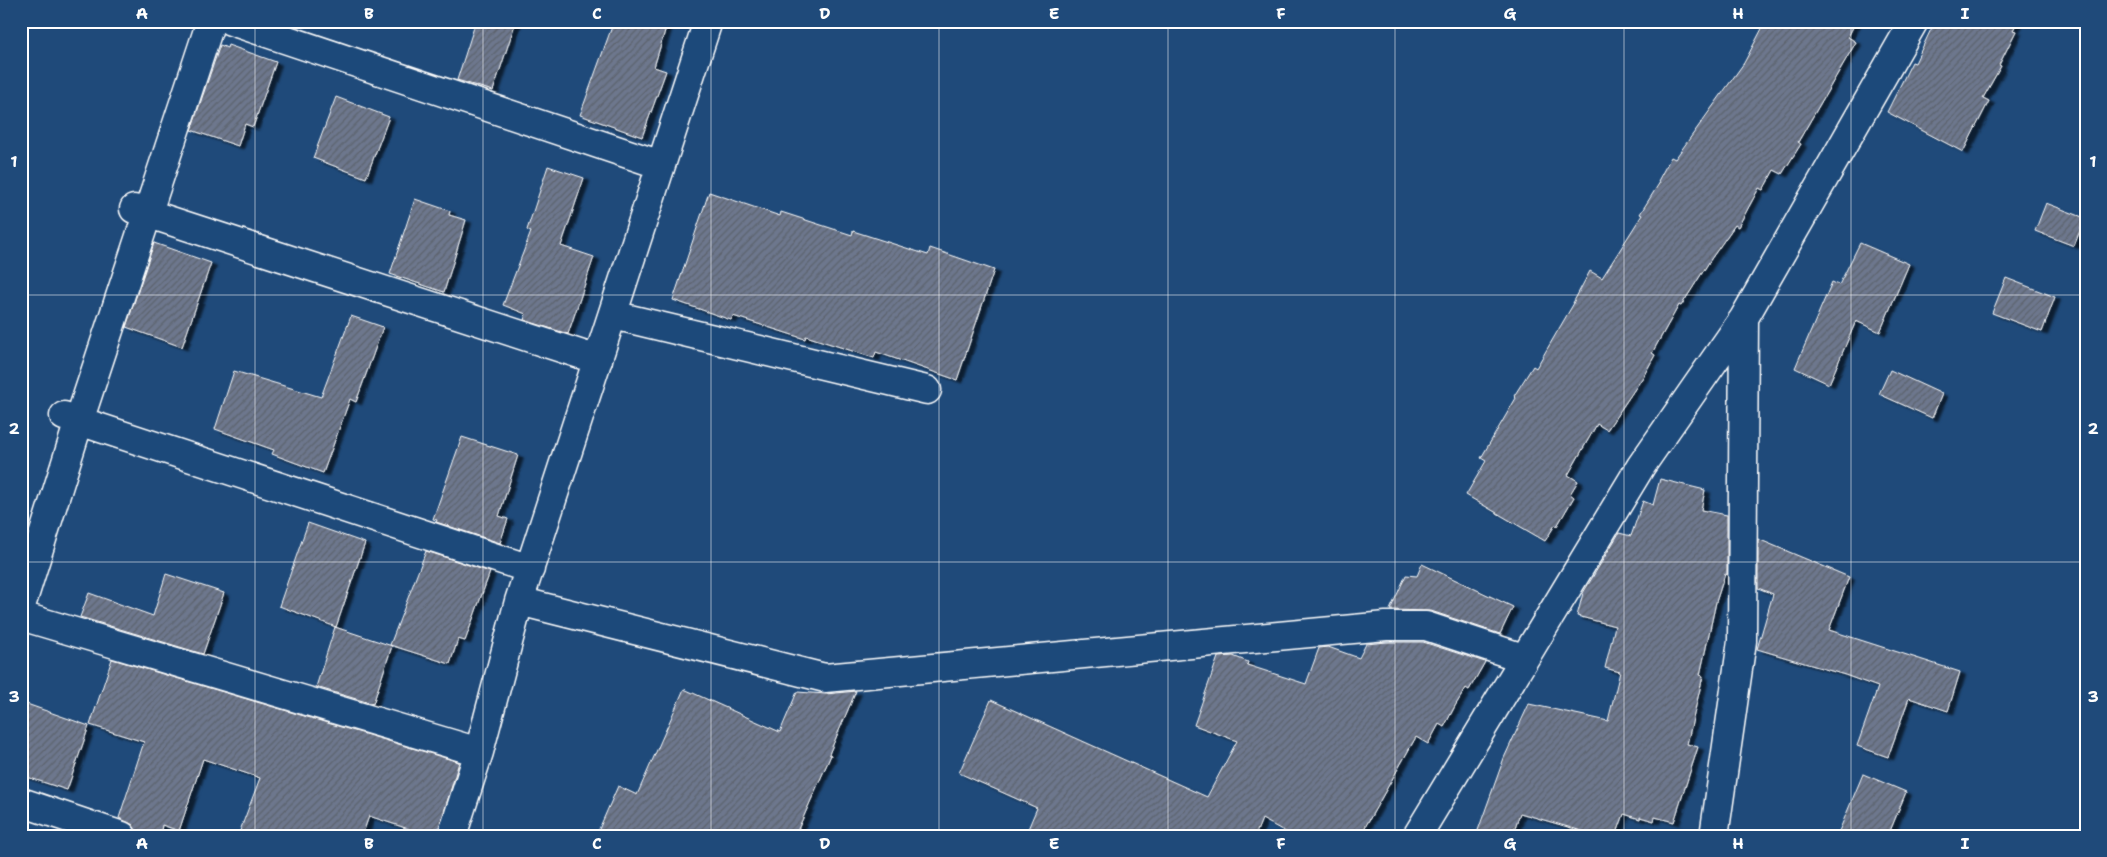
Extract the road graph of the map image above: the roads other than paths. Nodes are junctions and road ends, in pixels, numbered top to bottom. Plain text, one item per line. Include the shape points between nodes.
1 (197, 21) edge
2 (211, 21) edge
3 (231, 21) edge
4 (708, 21) edge
5 (1914, 21) edge
6 (661, 166) junction
7 (140, 211) junction
8 (613, 315) junction
9 (1744, 318) junction
10 (598, 360) junction
11 (927, 390) dead end
12 (72, 418) junction
13 (21, 553) edge
14 (530, 569) junction
15 (519, 601) junction
16 (21, 606) edge
17 (21, 616) edge
18 (1523, 658) junction
19 (479, 752) junction
20 (21, 802) edge
21 (122, 836) edge
22 (452, 836) edge
23 (1417, 836) edge
24 (1714, 836) edge

1 - 7 street
2 - 7 street
3 - 6 street
4 - 6 street
5 - 9 street
6 - 8 street
7 - 10 street
7 - 12 street
8 - 10 street
8 - 11 street
9 - 18 street via 1641,466
9 - 24 street via 1742,641
10 - 14 street
12 - 13 street
12 - 14 street
12 - 16 street
14 - 15 street
15 - 18 street via 825,678 1386,626 1426,626
15 - 19 street
17 - 19 street
18 - 23 street
19 - 22 street
20 - 21 street

